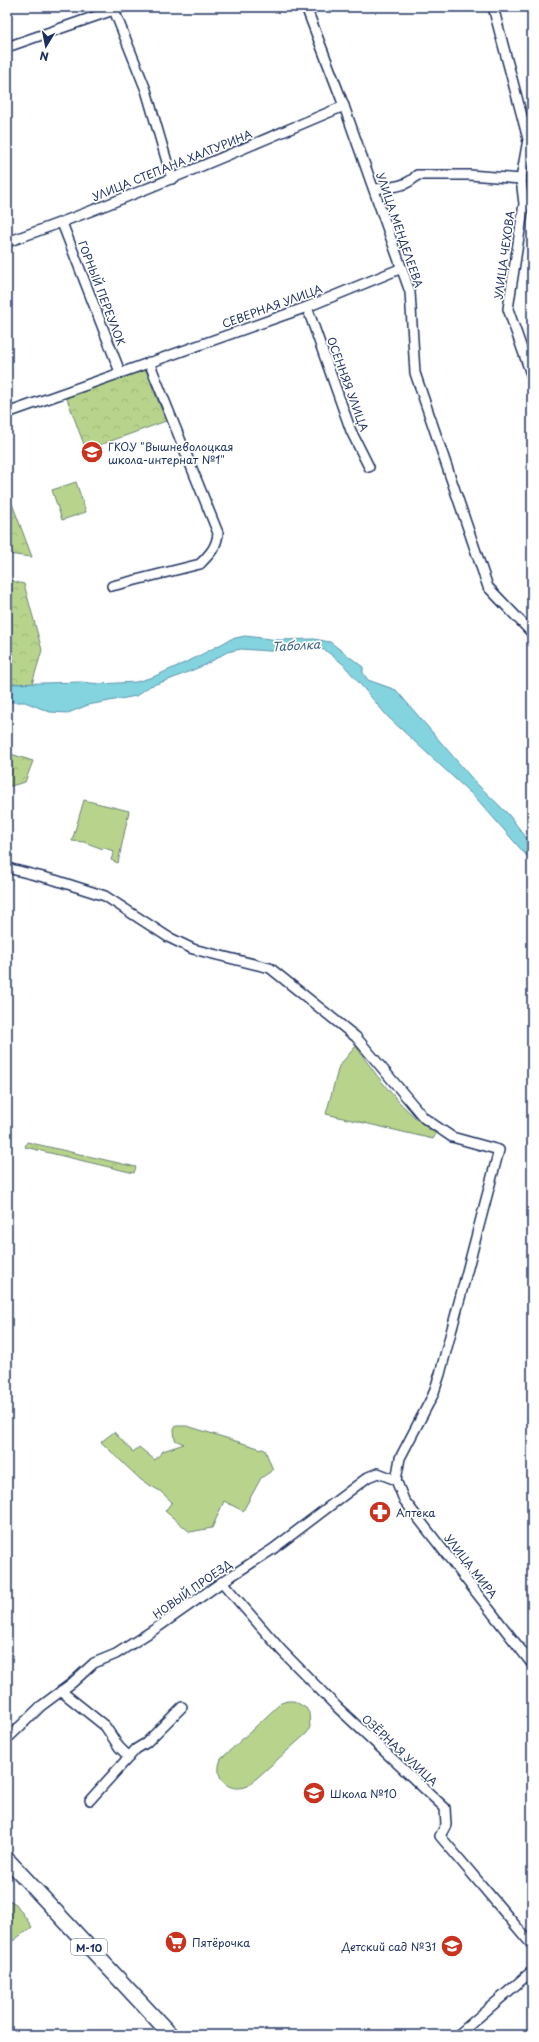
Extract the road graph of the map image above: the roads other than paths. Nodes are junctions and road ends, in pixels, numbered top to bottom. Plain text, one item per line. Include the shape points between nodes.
1 (306, 7) edge
2 (493, 7) edge
3 (118, 8) edge
4 (7, 47) edge
5 (344, 106) junction
6 (172, 178) junction
7 (521, 178) junction
8 (374, 189) junction
9 (528, 204) edge
10 (62, 223) junction
11 (7, 242) edge
12 (402, 268) junction
13 (307, 307) junction
14 (149, 362) junction
15 (120, 372) junction
16 (532, 377) edge
17 (7, 413) edge
18 (369, 467) dead end
19 (112, 586) dead end
20 (532, 634) edge
21 (7, 868) edge
22 (396, 1480) junction
23 (222, 1582) junction
24 (532, 1664) edge
25 (61, 1691) junction
26 (182, 1707) dead end
27 (7, 1739) edge
28 (129, 1757) junction
29 (90, 1800) dead end
30 (7, 1859) edge
31 (532, 1945) edge
32 (532, 1971) edge
33 (171, 2035) edge
34 (458, 2035) edge

1 - 5 street, УЛИЦА МЕНДЕЛЕЕВА
2 - 7 street, УЛИЦА ЧЕХОВА via 528,139
3 - 4 street
3 - 6 street
5 - 6 street, УЛИЦА СТЕПАНА ХАЛТУРИНА
5 - 8 street, УЛИЦА МЕНДЕЛЕЕВА
6 - 10 street, УЛИЦА СТЕПАНА ХАЛТУРИНА
7 - 8 street via 417,175 404,185
7 - 9 street, УЛИЦА ЧЕХОВА
8 - 12 street, УЛИЦА МЕНДЕЛЕЕВА
9 - 16 street, УЛИЦА ЧЕХОВА via 508,309
10 - 11 street, УЛИЦА СТЕПАНА ХАЛТУРИНА
10 - 15 street, ГОРНЫЙ ПЕРЕУЛОК
12 - 13 street, СЕВЕРНАЯ УЛИЦА
12 - 20 street, УЛИЦА МЕНДЕЛЕЕВА via 410,292 415,373 488,587
13 - 14 street, СЕВЕРНАЯ УЛИЦА
13 - 18 street, ОСЕННЯЯ УЛИЦА via 351,431
14 - 15 street, СЕВЕРНАЯ УЛИЦА
14 - 19 street via 218,538 210,554 200,564
15 - 17 street, СЕВЕРНАЯ УЛИЦА
21 - 22 street via 104,896 168,937 193,949 270,968 356,1037 424,1118 452,1137 499,1150 440,1374 433,1395 400,1458
22 - 23 street, НОВЫЙ ПРОЕЗД via 378,1473 368,1477 273,1549
22 - 24 street, УЛИЦА МИРА via 404,1500
23 - 25 street, НОВЫЙ ПРОЕЗД via 140,1639 116,1654 94,1663
23 - 31 street, ОЗЁРНАЯ УЛИЦА via 282,1651 337,1708 445,1808 446,1825 440,1836
25 - 27 street, НОВЫЙ ПРОЕЗД via 41,1706
25 - 28 street via 105,1726
26 - 28 street
28 - 29 street
30 - 33 highway, М-10
32 - 34 street

